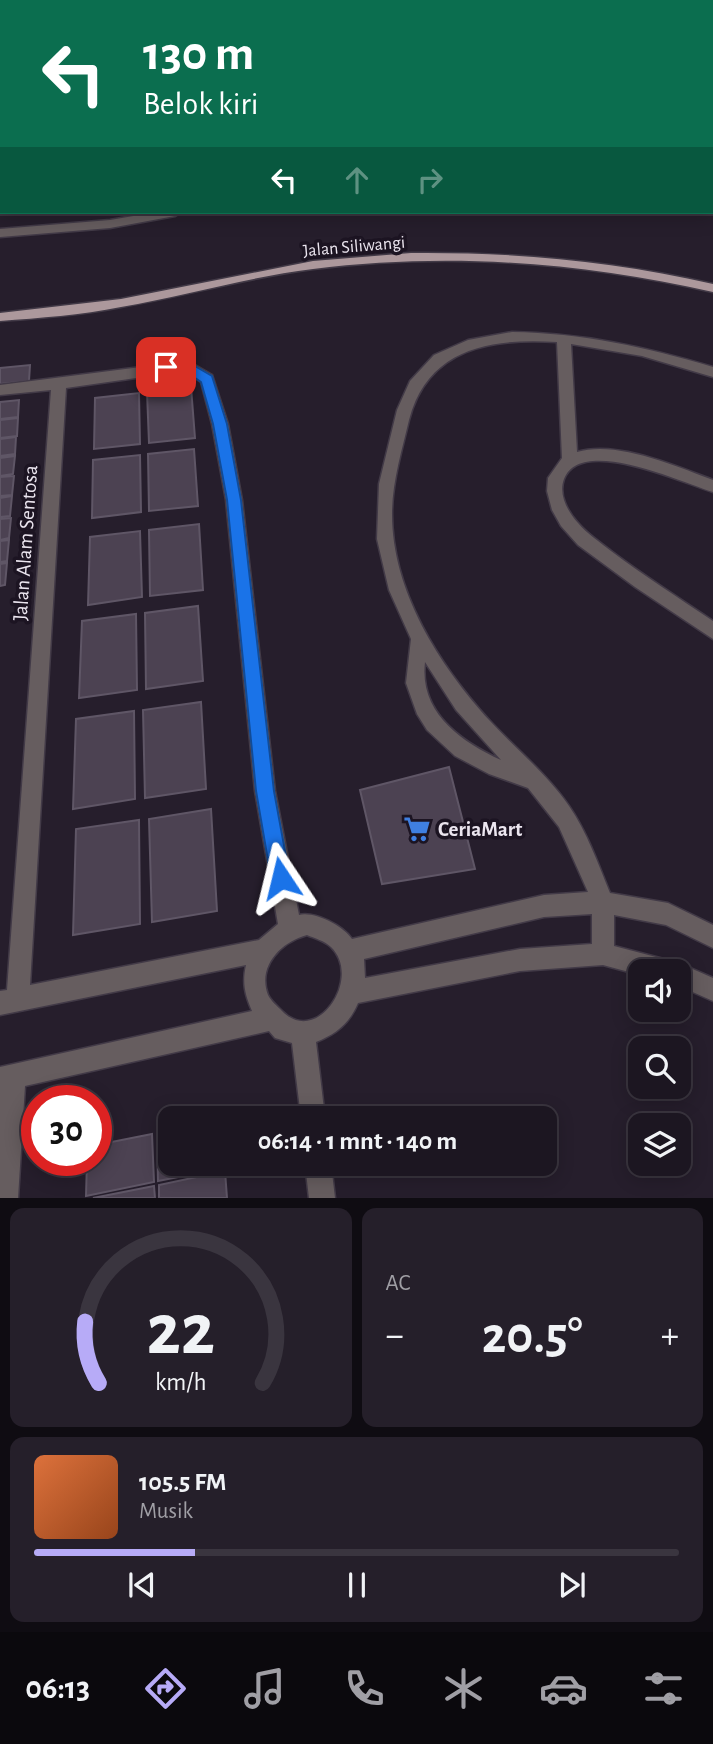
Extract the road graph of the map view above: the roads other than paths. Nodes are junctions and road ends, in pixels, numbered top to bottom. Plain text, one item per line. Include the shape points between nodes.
1 (164, 214) edge
2 (0, 233) edge
3 (713, 288) edge
4 (0, 317) edge
5 (564, 338) junction
6 (713, 372) edge
7 (59, 384) junction
8 (0, 390) edge
9 (570, 460) junction
10 (713, 486) edge
11 (713, 631) edge
12 (420, 640) junction
13 (533, 780) junction
14 (602, 902) junction
15 (290, 927) junction
16 (713, 937) edge
17 (264, 950) junction
18 (348, 951) junction
19 (603, 954) junction
20 (628, 960) edge
21 (691, 980) edge
22 (713, 990) edge
23 (354, 992) junction
24 (9, 1001) edge
25 (271, 1020) junction
26 (303, 1033) junction
27 (7, 1077) edge
28 (312, 1106) edge
29 (319, 1176) edge
30 (5, 1198) edge
31 (322, 1198) edge

1 - 2 street via 110,224
3 - 4 main road, Jalan Siliwangi via 575,263 393,258 316,265 121,303
5 - 6 street
5 - 9 street
5 - 12 street via 528,335 475,342 436,361 421,374 409,395 382,509 386,555 395,588
7 - 8 street
7 - 15 street via 188,366 207,379 234,500 265,791
7 - 24 street, Jalan Alam Sentosa
9 - 10 street via 616,456
9 - 11 street via 557,474 554,489 559,509 572,528 621,569
12 - 13 street via 462,704
12 - 13 street via 416,689 442,733 481,763
13 - 14 street via 558,807 582,850
14 - 16 street via 667,914
14 - 18 street via 544,906
14 - 19 street
15 - 17 street
15 - 18 street via 322,927 337,936
17 - 24 street
17 - 25 street via 256,967 255,986
18 - 23 street
19 - 20 street
19 - 23 street via 520,960
21 - 22 street
23 - 26 street via 336,1021
25 - 26 street via 286,1030
25 - 27 street
26 - 28 street
27 - 30 street
29 - 31 street

